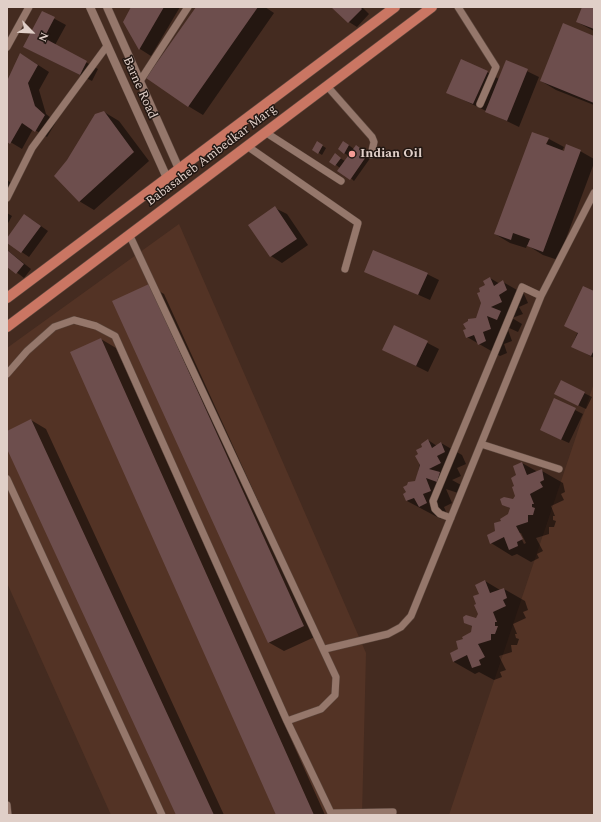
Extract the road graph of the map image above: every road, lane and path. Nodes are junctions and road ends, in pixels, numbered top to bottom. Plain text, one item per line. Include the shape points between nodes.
1 (29, 7) edge
2 (90, 7) edge
3 (107, 7) edge
4 (188, 7) edge
5 (395, 7) edge
6 (432, 7) edge
7 (458, 7) edge
8 (107, 46) junction
9 (7, 47) edge
10 (140, 81) junction
11 (327, 86) junction
12 (480, 104) dead end
13 (265, 132) junction
14 (247, 146) junction
15 (371, 155) dead end
16 (179, 169) junction
17 (167, 178) junction
18 (341, 181) dead end
19 (594, 193) edge
20 (7, 198) edge
21 (129, 234) junction
22 (345, 269) dead end
23 (541, 296) junction
24 (7, 298) edge
25 (7, 327) edge
26 (7, 374) edge
27 (481, 444) junction
28 (559, 469) dead end
29 (7, 479) edge
30 (7, 493) edge
31 (16, 497) junction
32 (451, 518) junction
33 (325, 649) junction
34 (287, 721) junction
35 (7, 805) edge
36 (393, 812) dead end
37 (8, 815) edge
38 (162, 815) edge

1 - 9 lane
2 - 8 street, Barne Road
3 - 10 street, Barne Road
4 - 10 lane
5 - 16 main road, Babasaheb Ambedkar Marg
6 - 11 main road, Babasaheb Ambedkar Marg
7 - 12 lane via 496,67
8 - 17 street, Barne Road
8 - 20 lane via 32,148
10 - 16 street, Barne Road
11 - 13 main road, Babasaheb Ambedkar Marg
11 - 15 lane via 372,137 374,142
13 - 14 main road, Babasaheb Ambedkar Marg
13 - 18 lane
14 - 21 main road, Babasaheb Ambedkar Marg
14 - 22 lane via 358,223
16 - 17 main road, Babasaheb Ambedkar Marg
17 - 24 main road, Babasaheb Ambedkar Marg
19 - 23 lane
21 - 25 main road, Babasaheb Ambedkar Marg
21 - 33 lane
23 - 27 lane
23 - 32 lane via 522,288 433,501 435,509 440,514
26 - 34 lane via 54,327 74,320 96,326 115,336
27 - 28 lane
27 - 32 lane
29 - 31 lane
30 - 31 lane
31 - 38 lane
32 - 33 lane via 411,616 401,627 388,634
33 - 34 lane via 336,677 335,695 321,709
34 - 36 lane via 331,812
35 - 37 lane

